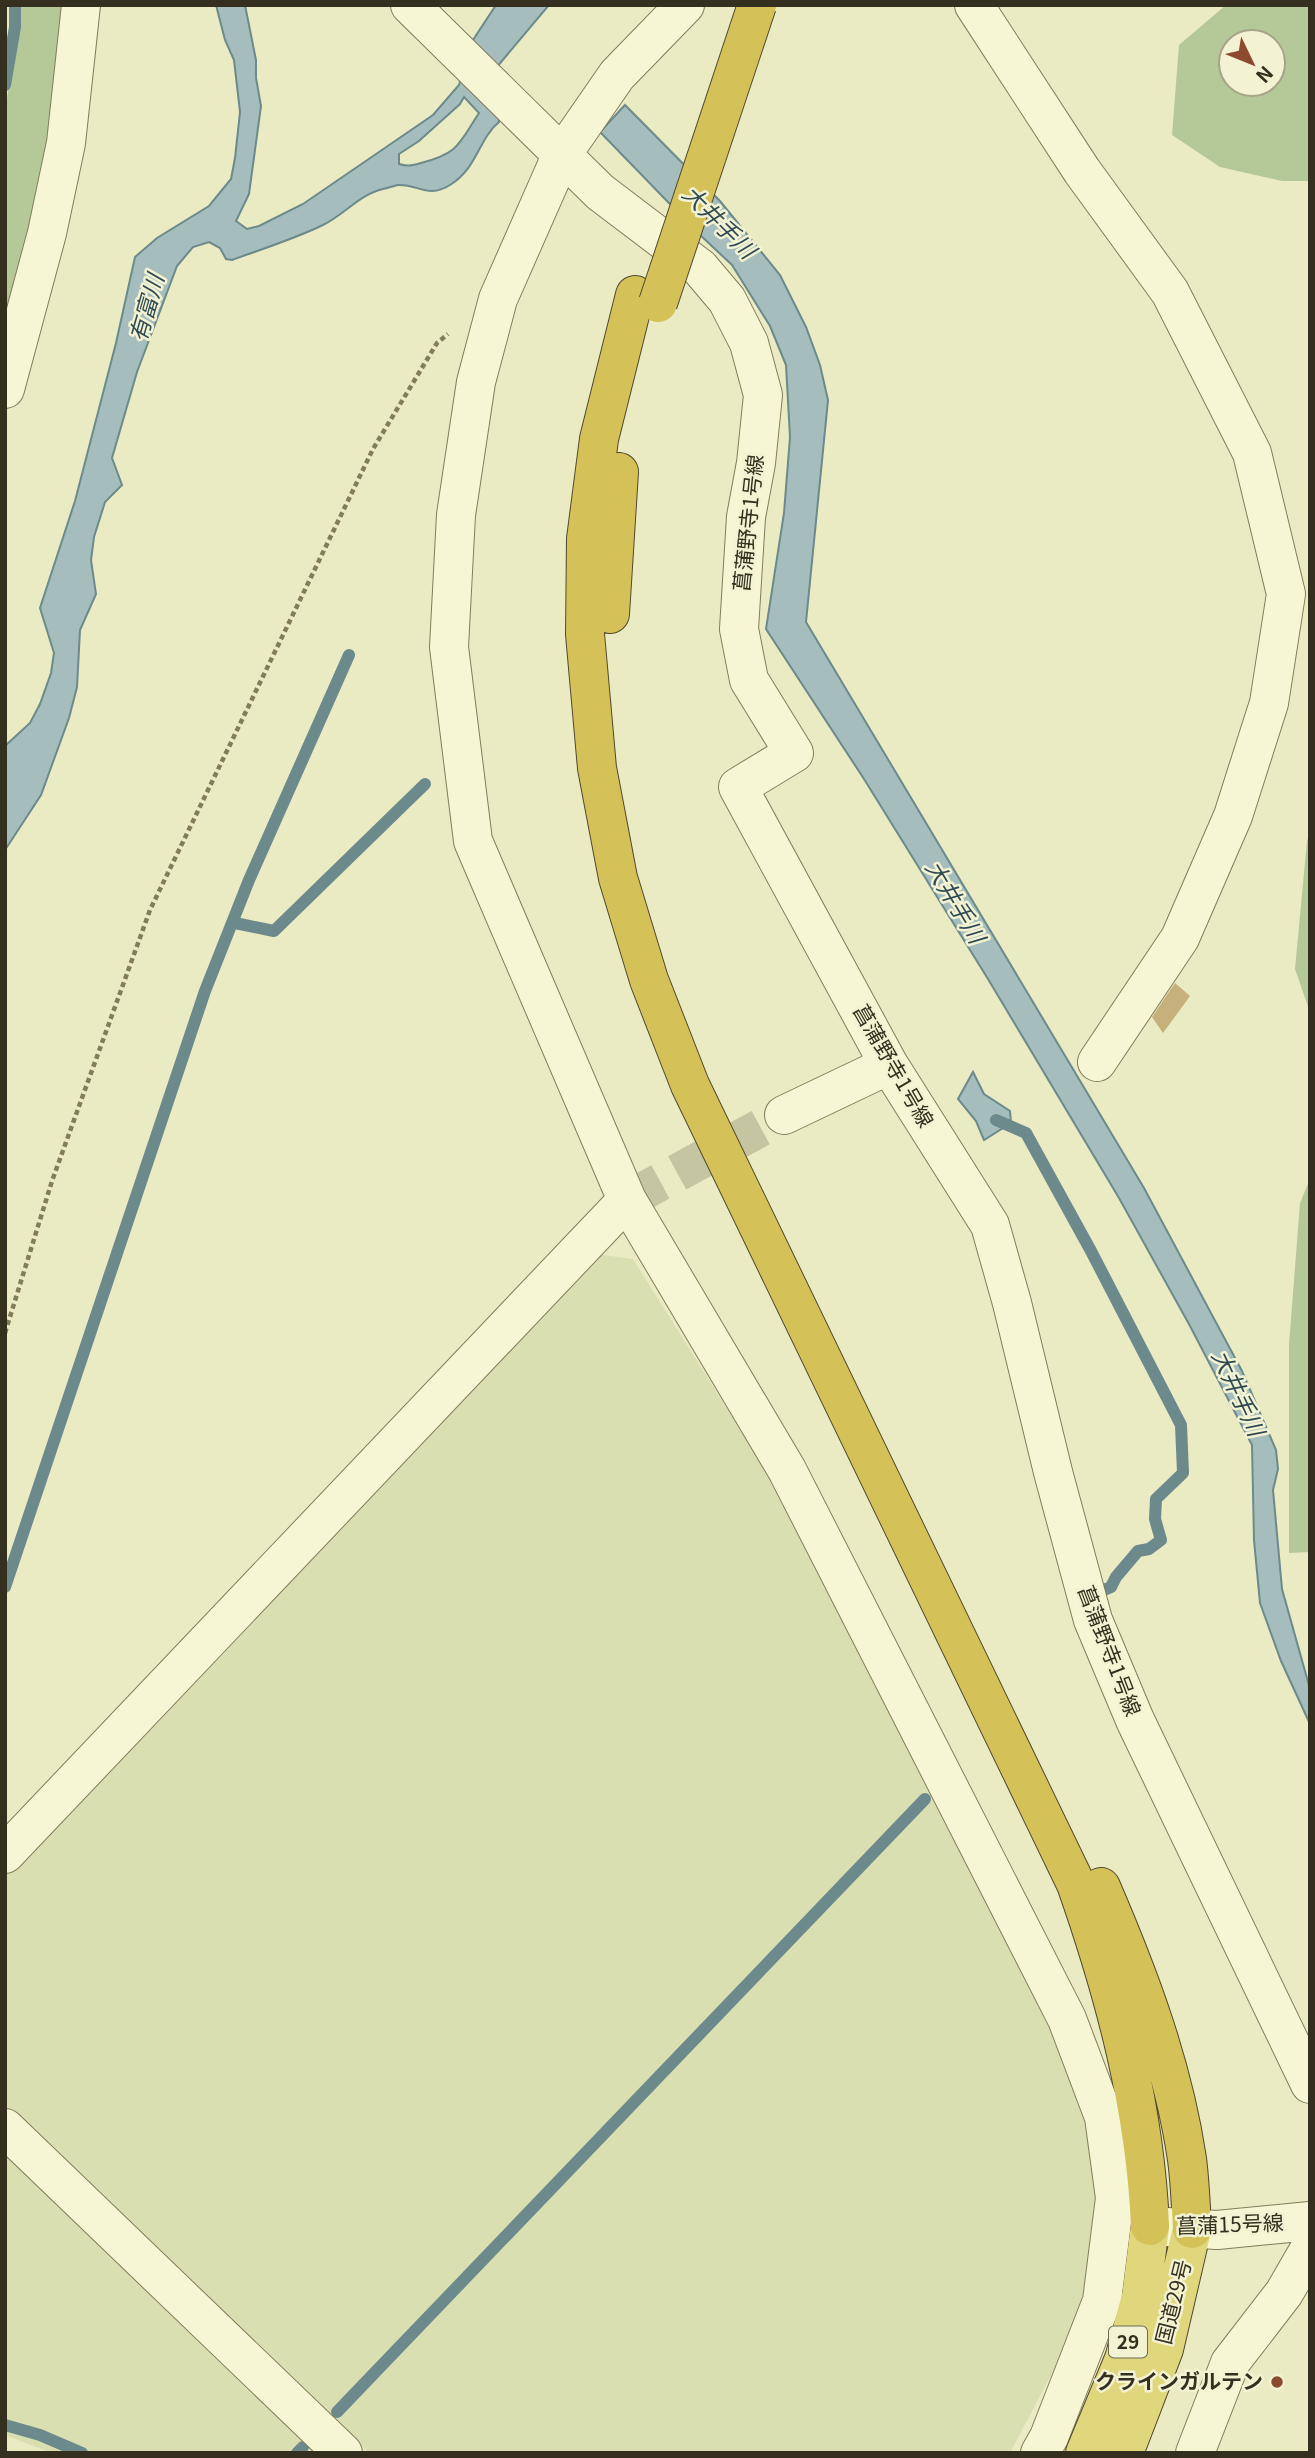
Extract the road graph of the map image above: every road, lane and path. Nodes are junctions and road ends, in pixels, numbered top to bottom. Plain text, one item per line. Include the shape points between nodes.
1 (81, 5) edge
2 (685, 5) edge
3 (733, 5) edge
4 (757, 5) edge
5 (974, 5) edge
6 (421, 16) edge
7 (553, 146) junction
8 (498, 299) junction
9 (647, 299) junction
10 (5, 389) edge
11 (1097, 1062) dead end
12 (889, 1065) junction
13 (784, 1115) tunnel mouth
14 (626, 1200) junction
15 (5, 1333) edge
16 (5, 1854) edge
17 (1310, 2084) edge
18 (5, 2128) edge
19 (1310, 2221) edge
20 (1150, 2226) junction
21 (1192, 2229) junction
22 (1310, 2248) edge
23 (343, 2453) edge
24 (1040, 2453) edge
25 (1085, 2453) edge
26 (1124, 2453) edge
27 (1195, 2453) edge

1 - 10 street via 66,143
2 - 7 street
3 - 9 highway
4 - 9 highway, bridge
5 - 11 street via 1082,171 1170,292 1252,453 1286,594 1269,703 1233,816 1180,939
6 - 7 street
7 - 8 street
7 - 12 street, 菖蒲野寺1号線 via 600,192 700,268 727,300 749,343 763,395 746,517 739,629 749,680 794,753 737,787
8 - 14 street via 476,382 456,514 449,647 472,841
8 - 15 path via 436,343 373,449 155,897 52,1181
9 - 20 highway via 599,439 586,539 585,634 597,768 618,877 649,980 690,1085 1076,1884 1125,2043 1148,2171
9 - 21 highway via 621,440 609,629 621,765 652,907 670,970 711,1075 897,1456 1132,1956 1174,2092 1187,2161
12 - 13 street
12 - 17 street, 菖蒲野寺1号線 via 990,1225 1093,1620 1135,1720
14 - 16 street
14 - 24 street via 787,1470 1067,2019 1104,2117 1115,2198 1102,2301
18 - 23 street
19 - 21 street, 菖蒲15号線
20 - 21 street, 菖蒲15号線
20 - 25 highway, 国道29号 / 29 via 1141,2297 1124,2359
21 - 26 highway, 国道29号 / 29 via 1164,2349
22 - 27 street via 1284,2293 1230,2363

